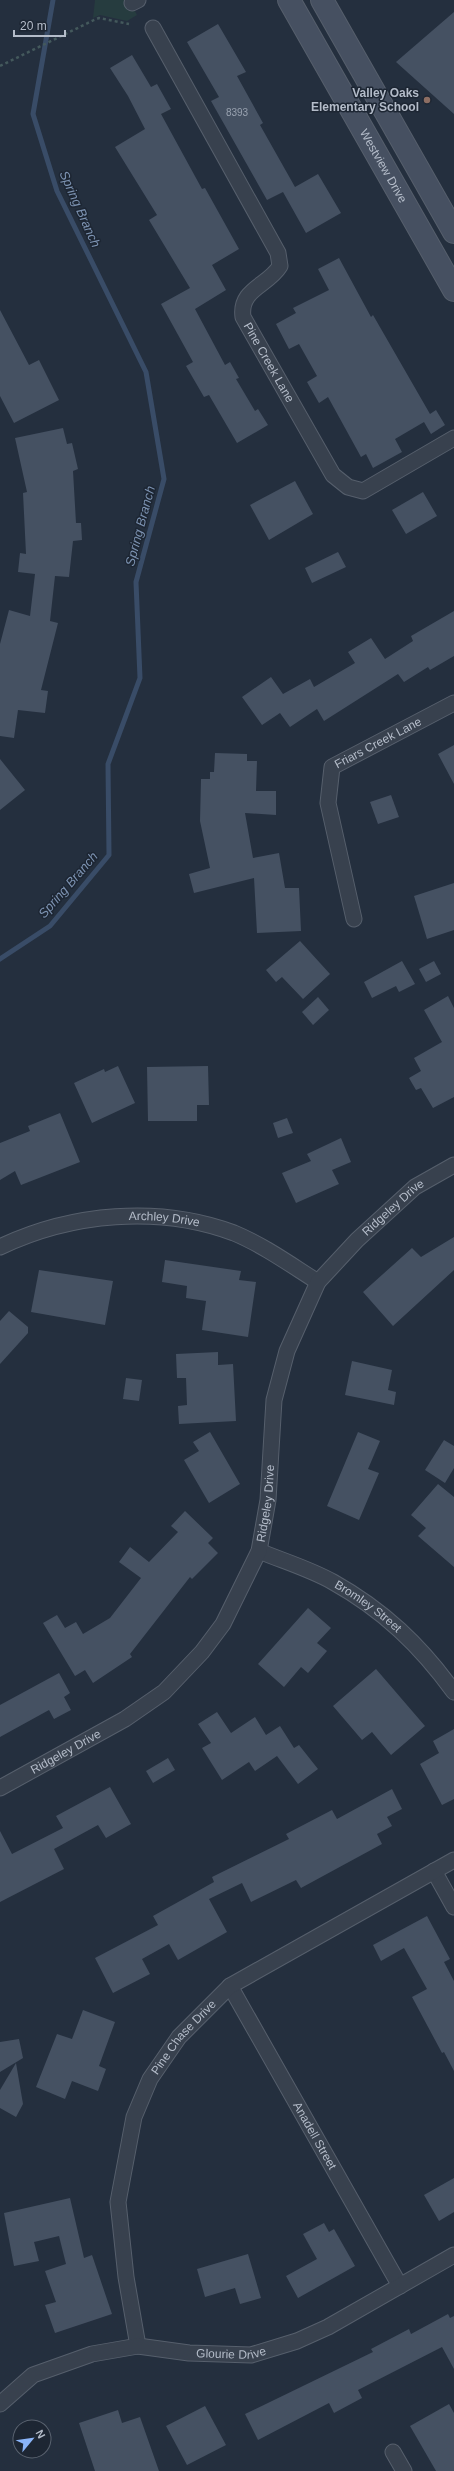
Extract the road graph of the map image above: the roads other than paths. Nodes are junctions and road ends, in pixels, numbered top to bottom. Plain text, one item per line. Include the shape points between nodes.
1 (289, 0) edge
2 (322, 0) edge
3 (153, 28) dead end
4 (385, 111) junction
5 (360, 125) junction
6 (454, 232) edge
7 (454, 290) edge
8 (454, 438) edge
9 (454, 703) edge
10 (354, 919) dead end
11 (454, 1165) edge
12 (0, 1247) edge
13 (318, 1282) junction
14 (259, 1551) junction
15 (454, 1692) edge
16 (0, 1788) edge
17 (454, 1860) edge
18 (434, 1871) junction
19 (454, 1906) edge
20 (230, 1986) junction
21 (454, 2255) edge
22 (400, 2286) junction
23 (138, 2346) junction
24 (0, 2404) edge
25 (393, 2452) dead end
26 (404, 2471) edge

1 - 5 main road, Westview Drive
2 - 4 main road
3 - 8 street, Pine Creek Lane via 278,253 280,266 270,278 249,293 242,309 243,317 333,475 348,487 362,491
4 - 5 main road
4 - 6 main road
5 - 7 main road, Westview Drive
9 - 10 street, Friars Creek Lane via 332,767 328,803
11 - 13 street, Ridgeley Drive via 415,1187 357,1240
12 - 13 street, Archley Drive via 26,1235 69,1224 113,1217 146,1216 196,1222 234,1234 284,1260
13 - 14 street, Ridgeley Drive via 287,1351 274,1400 268,1500
14 - 15 street, Bromley Street via 332,1581 397,1625 434,1664
14 - 16 street, Ridgeley Drive via 223,1624 202,1652 164,1692 125,1719
17 - 18 street, Pine Chase Drive
18 - 19 street
18 - 20 street, Pine Chase Drive
20 - 22 street, Anadell Street
20 - 23 street, Pine Chase Drive via 179,2037 150,2079 134,2117 118,2202 126,2277
21 - 22 street, Glourie Drive
22 - 23 street, Glourie Drive via 310,2335 251,2354 189,2353
23 - 24 street, Glourie Drive via 92,2354 33,2375
25 - 26 street

